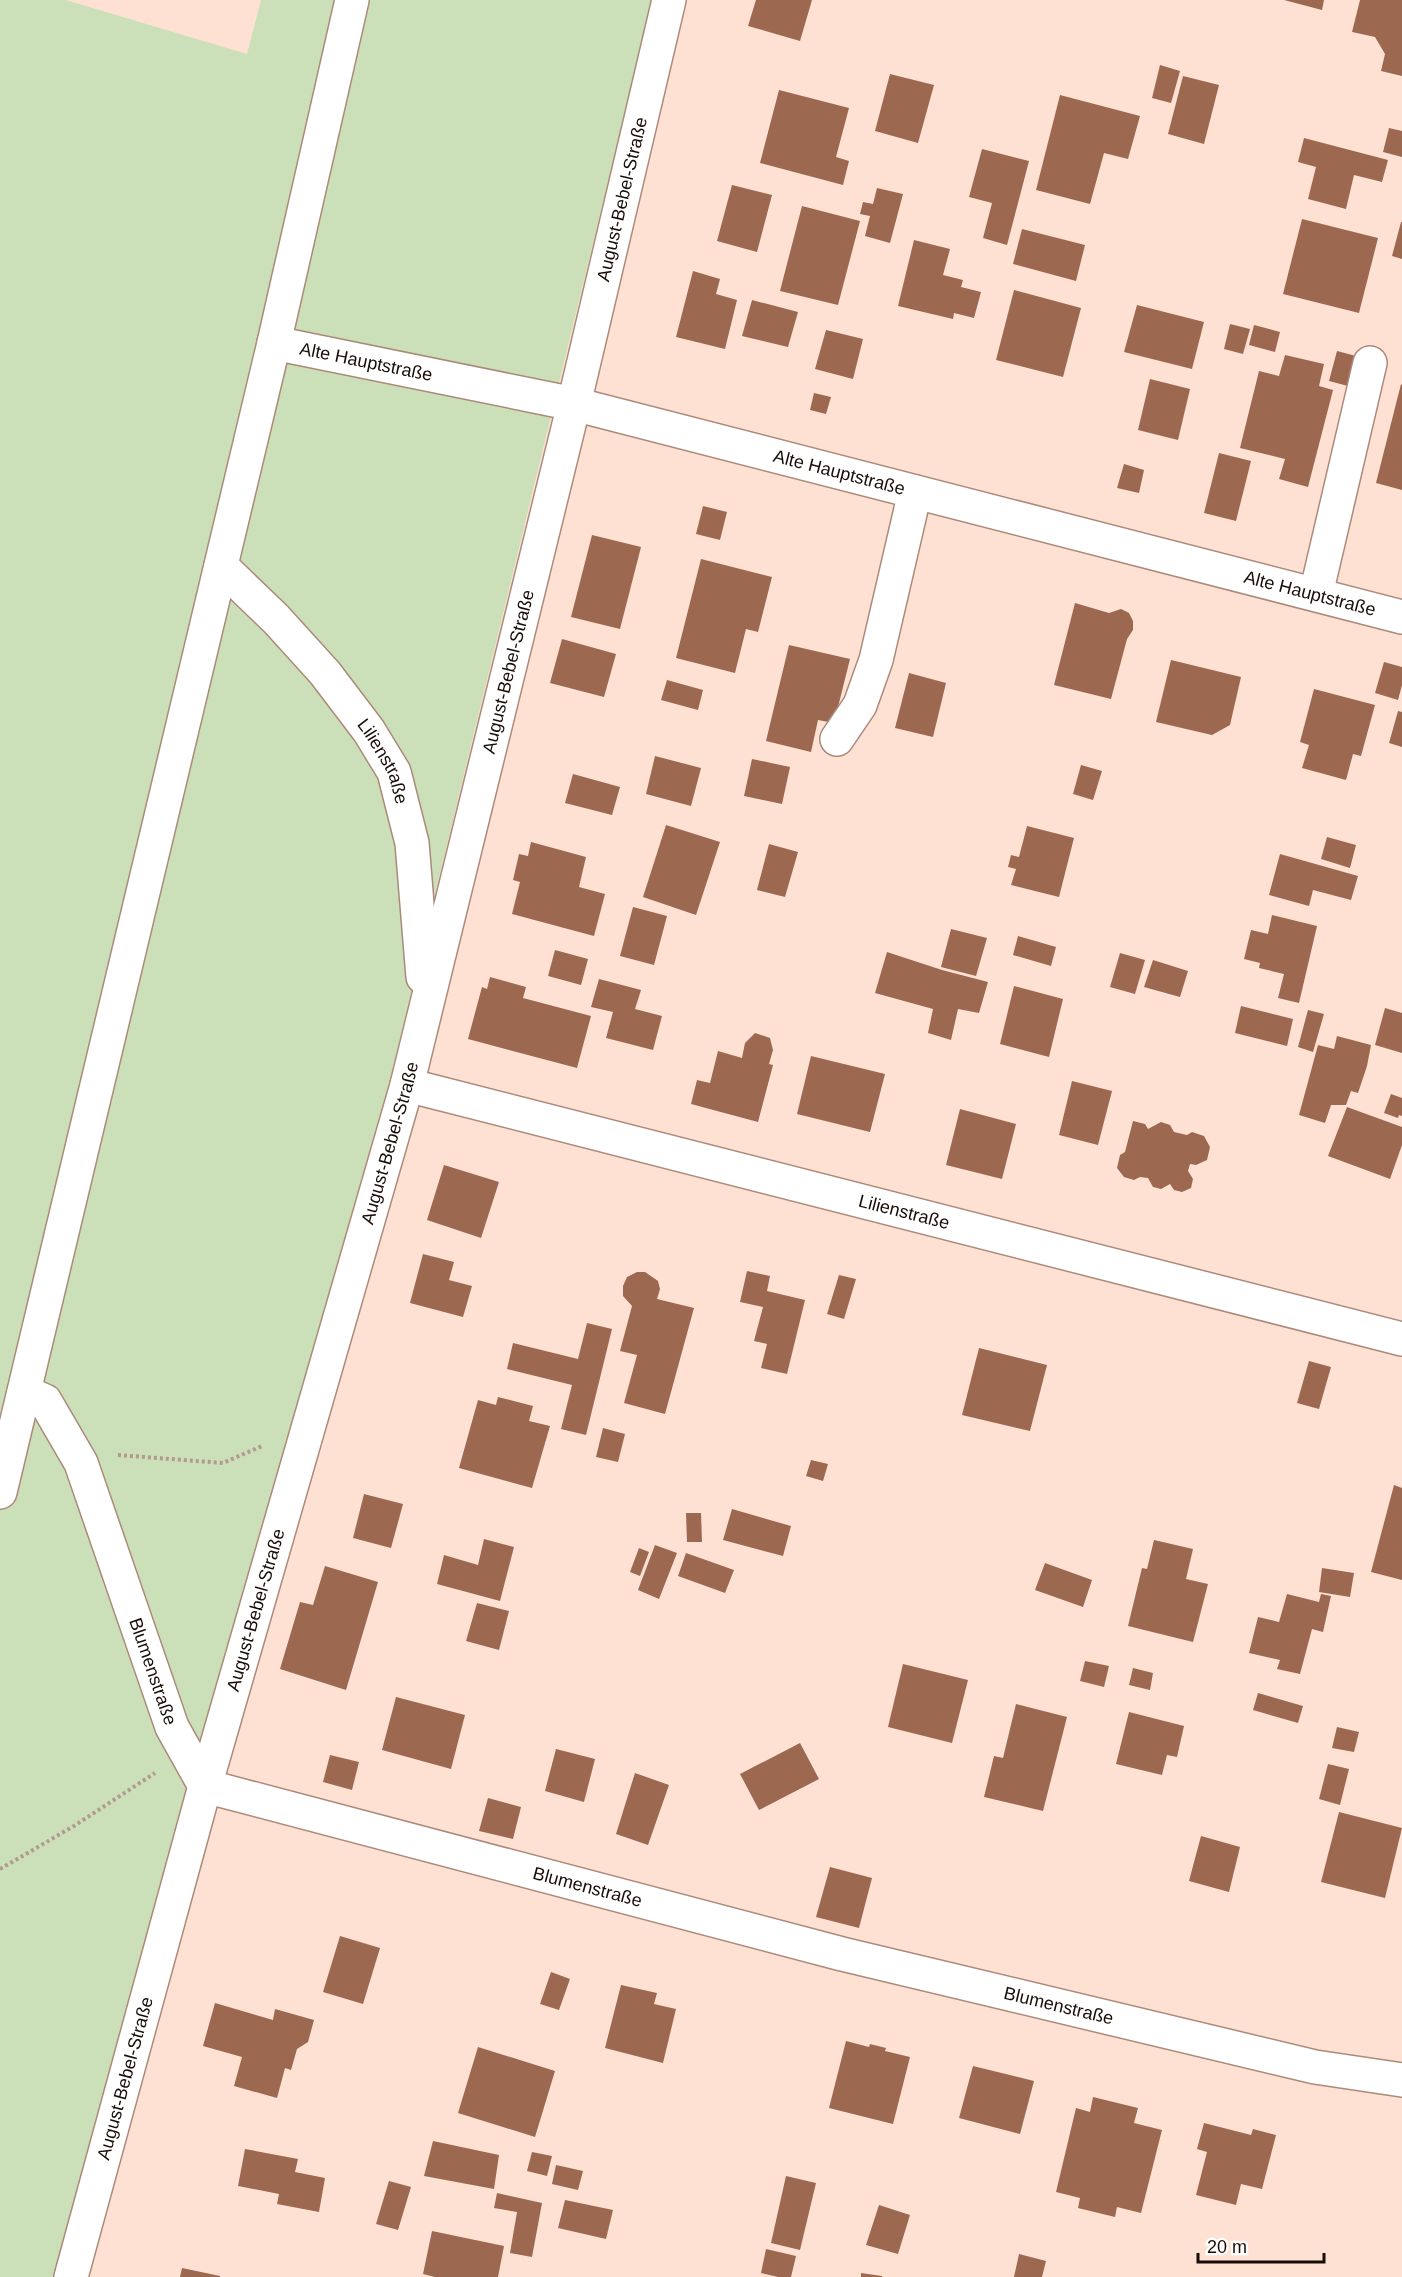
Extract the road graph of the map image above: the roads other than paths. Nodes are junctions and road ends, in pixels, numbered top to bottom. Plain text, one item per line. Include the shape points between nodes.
1 (352, 0) edge
2 (669, 0) edge
3 (274, 343) junction
4 (1370, 363) dead end
5 (574, 404) junction
6 (915, 492) junction
7 (221, 566) junction
8 (1316, 594) junction
9 (1402, 616) edge
10 (837, 738) dead end
11 (424, 1012) junction
12 (407, 1084) junction
13 (1402, 1339) edge
14 (24, 1392) junction
15 (0, 1492) edge
16 (199, 1775) junction
17 (1402, 2080) edge
18 (71, 2277) edge

1 - 3 street
2 - 5 street, August-Bebel-Straße
3 - 5 street, Alte Hauptstraße
3 - 7 street
4 - 8 street
5 - 6 street, Alte Hauptstraße
5 - 11 street, August-Bebel-Straße
6 - 8 street, Alte Hauptstraße
6 - 10 street via 876,660 860,705
7 - 11 street, Lilienstraße via 325,673 394,772 412,843
7 - 14 street
8 - 9 street, Alte Hauptstraße
11 - 12 street, August-Bebel-Straße
12 - 13 street, Lilienstraße
12 - 16 street, August-Bebel-Straße via 310,1424
14 - 15 street
14 - 16 street, Blumenstraße via 45,1401 84,1470 172,1727
16 - 17 street, Blumenstraße via 853,1957 1315,2067
16 - 18 street, August-Bebel-Straße

